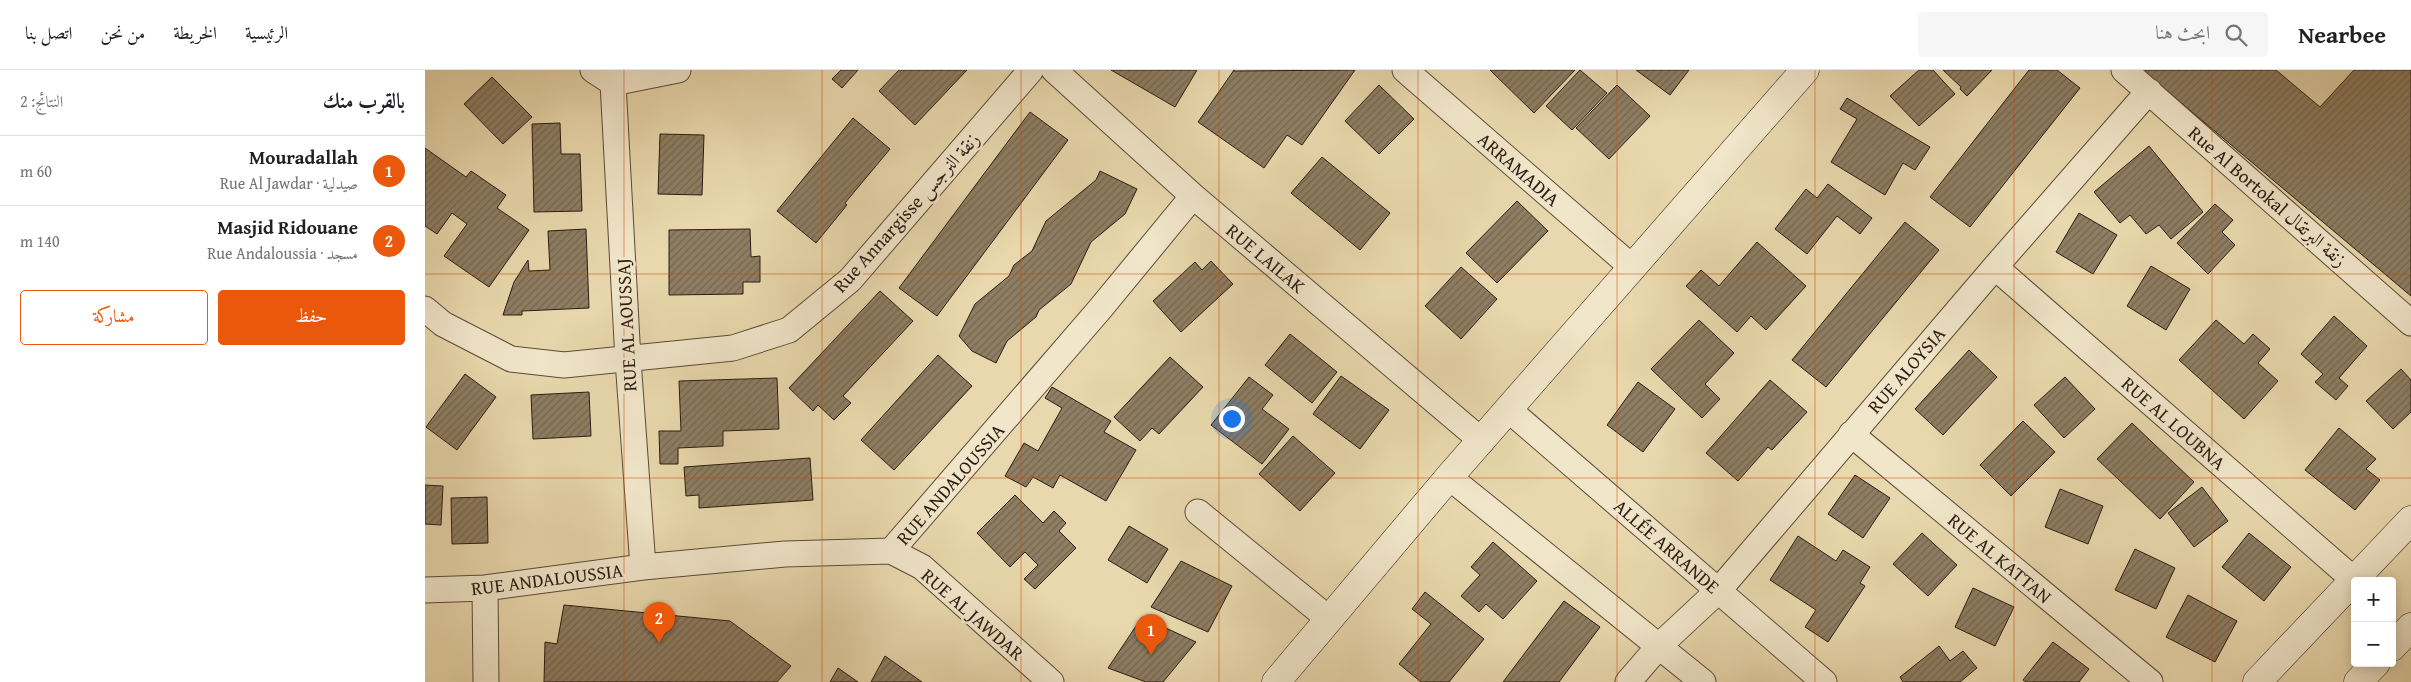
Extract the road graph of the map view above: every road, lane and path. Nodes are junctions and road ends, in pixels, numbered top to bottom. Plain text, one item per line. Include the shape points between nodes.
1 (593, 70) edge
2 (678, 70) edge
3 (1031, 70) edge
4 (1054, 70) edge
5 (1405, 70) edge
6 (1805, 70) edge
7 (2124, 70) edge
8 (613, 83) junction
9 (2149, 91) junction
10 (1193, 196) junction
11 (1995, 267) junction
12 (1633, 268) junction
13 (425, 308) edge
14 (2411, 322) edge
15 (628, 360) junction
16 (1509, 410) junction
17 (1851, 434) junction
18 (1482, 442) junction
19 (1449, 476) junction
20 (1198, 512) dead end
21 (2411, 520) edge
22 (891, 551) junction
23 (643, 566) junction
24 (2351, 577) edge
25 (2355, 577) edge
26 (2351, 581) edge
27 (485, 588) junction
28 (425, 590) edge
29 (1719, 590) junction
30 (1329, 619) junction
31 (2411, 627) edge
32 (2396, 643) edge
33 (1659, 645) junction
34 (2372, 667) edge
35 (486, 682) edge
36 (1051, 682) edge
37 (1276, 682) edge
38 (1628, 682) edge
39 (1703, 682) edge
40 (1824, 682) edge
41 (2149, 682) edge
42 (2257, 682) edge
43 (2358, 682) edge

1 - 8 street
2 - 8 street
3 - 15 street, Rue Annargisse زنقة النرجس via 850,280 789,330 733,348
4 - 10 street, RUE LAILAK
5 - 12 street, ARRAMADIA
6 - 12 street
7 - 9 street, Rue Al Bortokal زنقة البرتقال
8 - 15 street, RUE AL AOUSSAJ
9 - 11 street, RUE ALOYSIA
9 - 14 street, Rue Al Bortokal زنقة البرتقال
10 - 18 street, RUE LAILAK
10 - 22 street, RUE ANDALOUSSIA via 1025,398
11 - 17 street, RUE ALOYSIA
11 - 24 street, RUE AL LOUBNA
12 - 16 street
13 - 15 street, Rue Annargisse زنقة النرجس via 443,324 511,359 564,365
15 - 23 street, RUE AL AOUSSAJ
16 - 18 street
16 - 29 street, ALLÉE ARRANDE
17 - 29 street, RUE ALOYSIA
17 - 41 street, RUE AL KATTAN
18 - 19 street
19 - 30 street
19 - 33 street
20 - 30 street
21 - 25 street
22 - 23 street, RUE ANDALOUSSIA via 785,554
22 - 36 street, RUE AL JAWDAR via 922,567
23 - 27 street, RUE ANDALOUSSIA
26 - 42 street
27 - 28 street, RUE ANDALOUSSIA
27 - 35 street
29 - 33 street, RUE ALOYSIA
29 - 40 street, ALLÉE ARRANDE
30 - 37 street
31 - 32 street
33 - 38 street, RUE ALOYSIA
33 - 39 street
34 - 43 street

